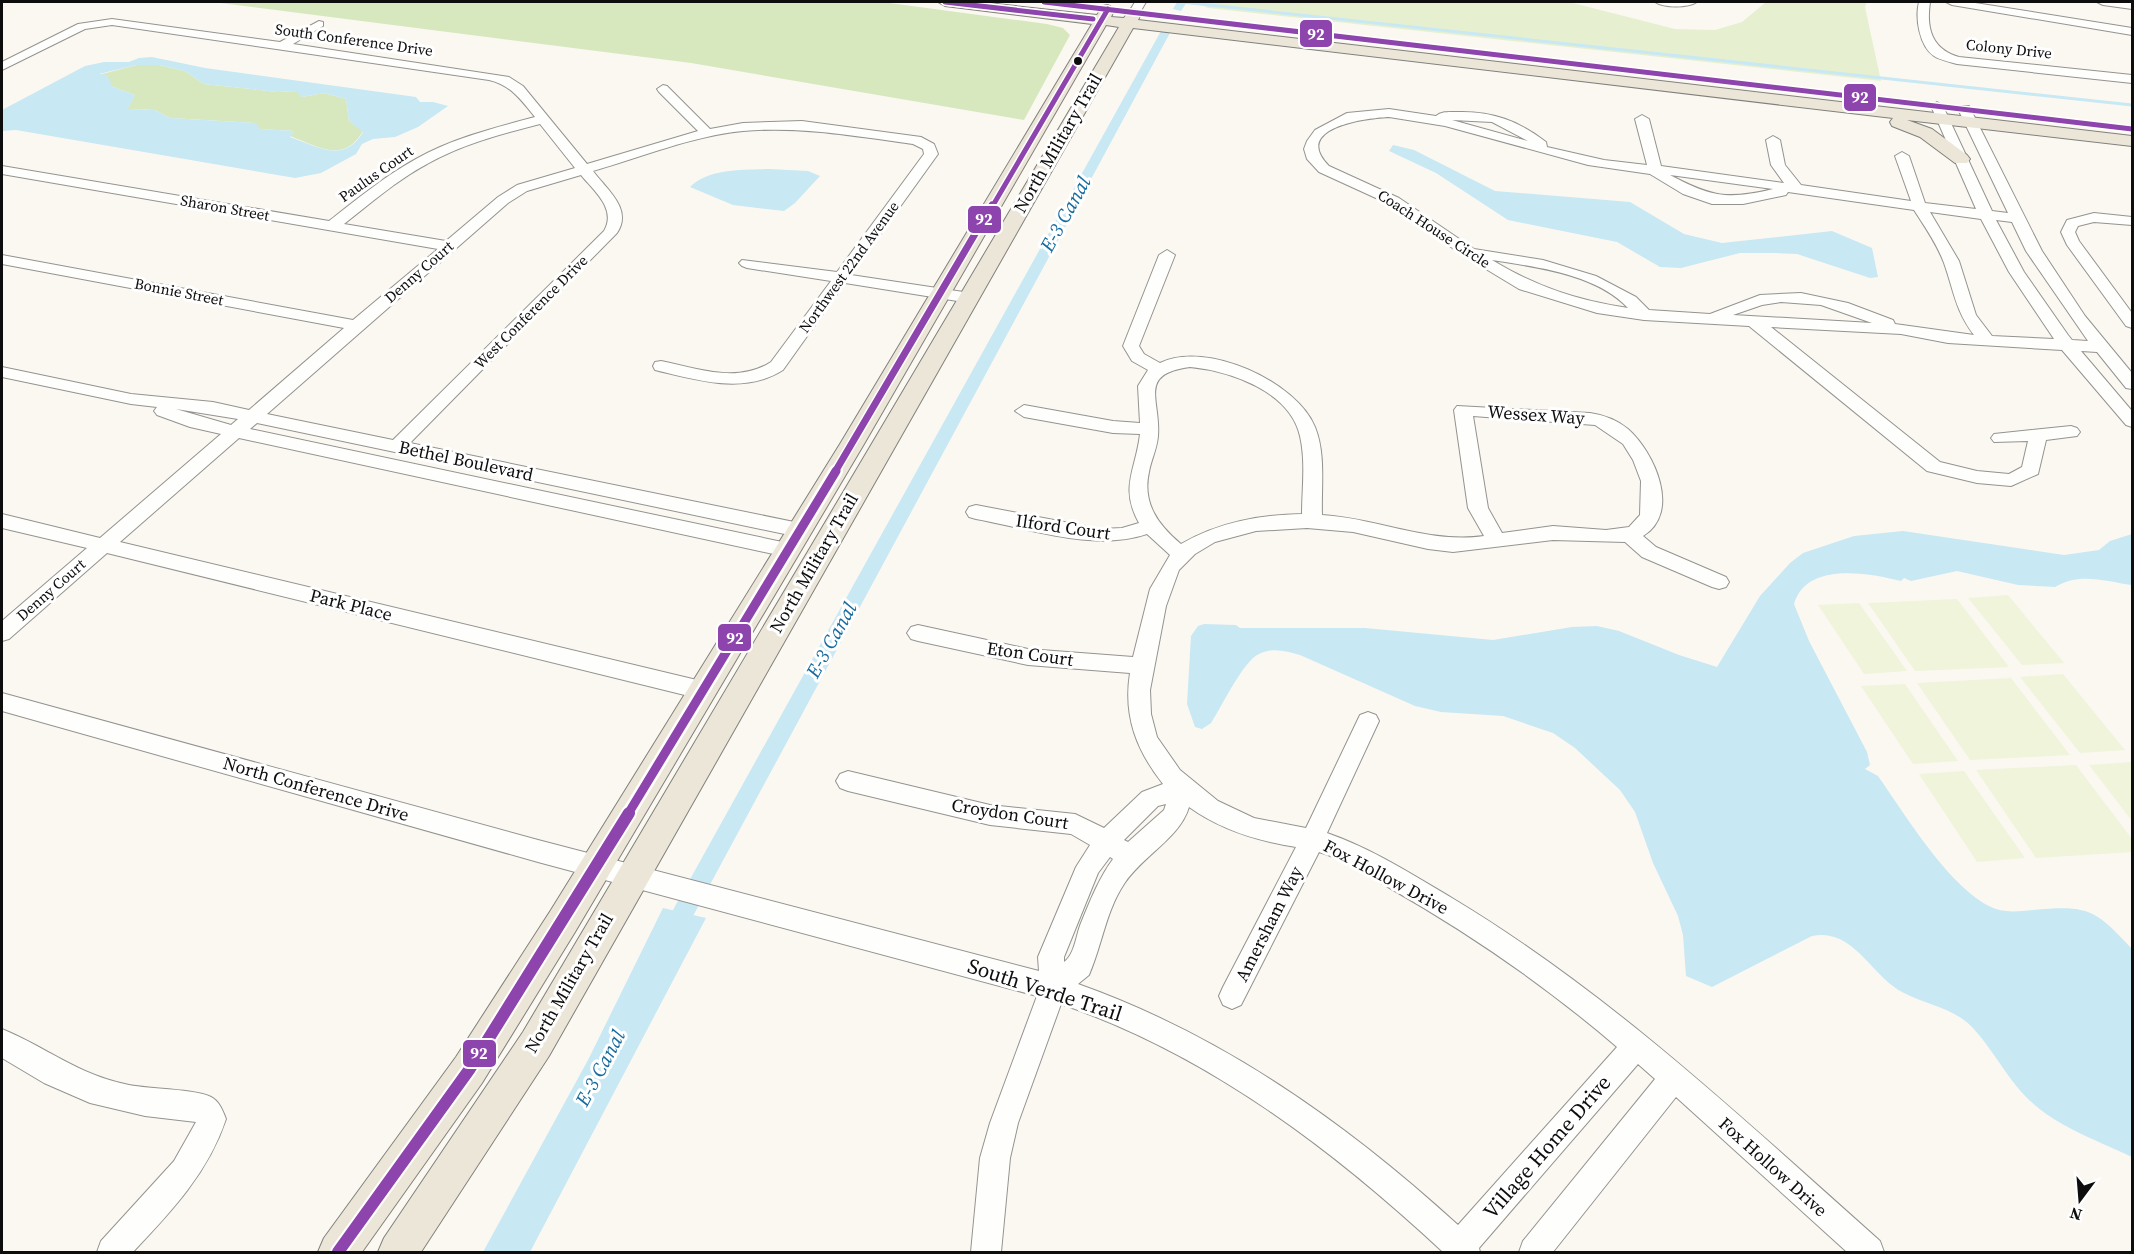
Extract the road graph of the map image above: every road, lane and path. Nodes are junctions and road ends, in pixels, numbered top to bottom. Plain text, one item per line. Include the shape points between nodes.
1 (945, 2) edge
2 (1044, 2) edge
3 (1661, 2) edge
4 (1691, 2) edge
5 (1924, 2) edge
6 (1952, 2) edge
7 (2103, 2) edge
8 (2133, 6) edge
9 (1108, 10) edge
10 (1134, 12) edge
11 (319, 24) dead end
12 (2133, 32) edge
13 (282, 46) junction
14 (1514, 62) junction
15 (2, 66) edge
16 (2133, 79) edge
17 (663, 89) dead end
18 (1821, 104) junction
19 (1940, 112) junction
20 (1968, 116) junction
21 (1420, 117) junction
22 (543, 119) junction
23 (1642, 119) dead end
24 (1456, 126) junction
25 (2133, 129) edge
26 (707, 134) junction
27 (1773, 140) dead end
28 (2133, 141) edge
29 (929, 147) joint
30 (1486, 148) dead end
31 (1548, 151) junction
32 (1902, 156) dead end
33 (1515, 157) dead end
34 (1961, 159) junction
35 (1587, 161) junction
36 (1778, 165) junction
37 (583, 168) junction
38 (1651, 169) junction
39 (2, 170) edge
40 (1764, 184) junction
41 (1795, 190) junction
42 (1865, 191) dead end
43 (1920, 206) junction
44 (1990, 220) junction
45 (2133, 222) edge
46 (2019, 224) junction
47 (332, 226) junction
48 (449, 246) junction
49 (1466, 251) junction
50 (1167, 255) dead end
51 (2, 259) edge
52 (747, 263) dead end
53 (841, 278) junction
54 (939, 293) junction
55 (970, 298) junction
56 (1644, 315) junction
57 (1714, 318) junction
58 (1752, 320) junction
59 (2133, 323) edge
60 (357, 326) junction
61 (1974, 326) junction
62 (1901, 329) junction
63 (2062, 338) junction
64 (1987, 340) junction
65 (2097, 340) junction
66 (661, 366) dead end
67 (1159, 369) junction
68 (2, 372) edge
69 (2133, 384) edge
70 (131, 399) junction
71 (1024, 411) dead end
72 (252, 416) junction
73 (2133, 421) edge
74 (1149, 429) junction
75 (235, 431) junction
76 (2071, 432) dead end
77 (2038, 435) junction
78 (2000, 438) dead end
79 (397, 446) junction
80 (976, 512) dead end
81 (2, 521) edge
82 (1311, 521) junction
83 (1150, 526) junction
84 (1629, 535) junction
85 (793, 540) junction
86 (1497, 541) junction
87 (103, 545) junction
88 (1181, 554) junction
89 (813, 564) junction
90 (1719, 582) dead end
91 (2, 633) edge
92 (918, 633) dead end
93 (1143, 666) junction
94 (701, 690) junction
95 (2, 702) edge
96 (1368, 721) dead end
97 (848, 781) dead end
98 (1182, 788) junction
99 (1312, 838) junction
100 (1106, 842) junction
101 (1130, 856) junction
102 (595, 866) junction
103 (645, 879) junction
104 (1053, 988) junction
105 (1232, 996) dead end
106 (2, 1043) edge
107 (1636, 1046) junction
108 (1673, 1078) junction
109 (1462, 1250) edge
110 (112, 1252) edge
111 (338, 1252) edge
112 (398, 1252) edge
113 (986, 1252) edge
114 (1534, 1252) edge
115 (1869, 1252) edge

1 - 9 main road
2 - 9 main road
3 - 4 street
5 - 16 street, Colony Drive via 1922,14 1931,47 1943,56
6 - 12 street
7 - 8 street
9 - 10 main road
9 - 54 main road, North Military Trail
10 - 14 main road
10 - 55 main road, North Military Trail
11 - 13 street
13 - 15 street, South Conference Drive via 112,22 81,26
13 - 22 street, South Conference Drive via 498,78 516,86
14 - 18 main road
14 - 19 main road
17 - 26 street
18 - 19 main road
18 - 34 main road via 1912,126
19 - 20 main road
19 - 34 street
20 - 25 main road
20 - 28 main road
20 - 46 street
21 - 24 street, Coach House Circle
21 - 31 street via 1496,117 1517,127
21 - 49 street, Coach House Circle via 1381,113 1341,119 1317,134 1313,156 1324,170 1394,201
22 - 37 street, South Conference Drive
22 - 47 street, Paulus Court via 469,140 430,157
23 - 38 street
24 - 30 street
24 - 31 street, Coach House Circle
26 - 29 street, Denny Court via 754,126 802,125 916,140
26 - 37 street, Denny Court
27 - 36 street
29 - 53 street, Northwest 22nd Avenue via 931,154
31 - 35 street, Coach House Circle
32 - 43 street
33 - 35 street
34 - 44 street
35 - 38 street, Coach House Circle
36 - 40 street
36 - 41 street
37 - 48 street, Denny Court via 511,194
37 - 79 street, West Conference Drive via 614,207 617,218 612,231
38 - 40 street, Coach House Circle
38 - 41 street via 1717,201
39 - 47 street, Sharon Street
40 - 41 street, Coach House Circle
41 - 43 street, Coach House Circle via 1877,202 1893,209
42 - 43 street
43 - 44 street, Coach House Circle
43 - 61 street via 1951,261
44 - 46 street, Coach House Circle
44 - 63 street via 2021,279
45 - 59 street via 2083,219 2072,223 2068,232
46 - 65 street via 2054,284
47 - 48 street, Sharon Street
48 - 60 street, Denny Court
49 - 56 street, Coach House Circle via 1533,290 1588,306
49 - 56 street via 1585,276 1636,303
50 - 67 street via 1131,346 1138,357
51 - 60 street, Bonnie Street
52 - 53 street
53 - 54 street
53 - 66 street, Northwest 22nd Avenue via 777,366 757,378 740,380
54 - 55 street
54 - 85 main road, North Military Trail
55 - 89 main road, North Military Trail
56 - 57 street, Coach House Circle
57 - 58 street, Coach House Circle
57 - 62 street via 1756,299 1798,297 1868,314
58 - 62 street, Coach House Circle
58 - 77 street via 1934,467 2011,480 2031,470
60 - 72 street, Denny Court
61 - 62 street, Coach House Circle
61 - 63 street, Coach House Circle
61 - 64 street
62 - 64 street, Coach House Circle
63 - 64 street, Coach House Circle
63 - 65 street, Coach House Circle
63 - 73 street
65 - 69 street
67 - 74 street via 1146,385
67 - 82 street via 1182,362 1209,363 1266,386 1290,403 1306,423 1310,438
68 - 70 street, Bethel Boulevard
70 - 72 street, Bethel Boulevard
70 - 75 street, Bethel Boulevard via 196,423
71 - 74 street via 1113,427
72 - 75 street, Denny Court
72 - 79 street, Bethel Boulevard
74 - 83 street via 1137,493
75 - 85 street, Bethel Boulevard
75 - 87 street, Denny Court
76 - 77 street
77 - 78 street
79 - 85 street, Bethel Boulevard
80 - 83 street, Ilford Court via 1101,536 1123,535
81 - 87 street, Park Place
82 - 86 street, Fox Hollow Drive via 1355,525 1431,543
82 - 88 street, Fox Hollow Drive via 1231,530 1199,542
83 - 88 street
84 - 86 street, Fox Hollow Drive via 1558,532
84 - 86 street, Wessex Way via 1648,521 1652,488 1640,457 1617,429 1587,418 1463,410 1478,508
84 - 90 street via 1649,552
85 - 89 main road via 809,544
85 - 94 main road, North Military Trail
87 - 91 street, Denny Court
87 - 94 street, Park Place
88 - 93 street, Fox Hollow Drive via 1162,583
89 - 103 main road, North Military Trail
92 - 93 street, Eton Court via 1028,657
93 - 98 street, Fox Hollow Drive via 1139,692 1144,732 1152,752
94 - 102 main road, North Military Trail
95 - 102 street, North Conference Drive
96 - 99 street, Amersham Way
97 - 100 street, Croydon Court via 990,815 1075,824
98 - 99 street, Fox Hollow Drive via 1218,813 1251,827
98 - 100 street via 1150,799
98 - 101 street via 1174,816
99 - 105 street, Amersham Way via 1288,894
99 - 107 street, Fox Hollow Drive via 1339,848 1446,908 1575,996
100 - 101 street, Croydon Court
100 - 104 street via 1088,867 1051,957
101 - 104 street via 1113,879 1080,966
102 - 103 street, North Conference Drive
102 - 111 main road, North Military Trail via 469,1070
103 - 104 street, South Verde Trail
103 - 112 main road, North Military Trail
104 - 109 street, South Verde Trail via 1156,1029 1278,1099 1393,1185
104 - 113 street via 1002,1131 987,1214
106 - 110 street via 55,1074 102,1093 132,1102 203,1108 212,1119 209,1135 169,1190
107 - 108 street, Fox Hollow Drive
107 - 109 street, Village Home Drive
108 - 114 street
108 - 115 street, Fox Hollow Drive

